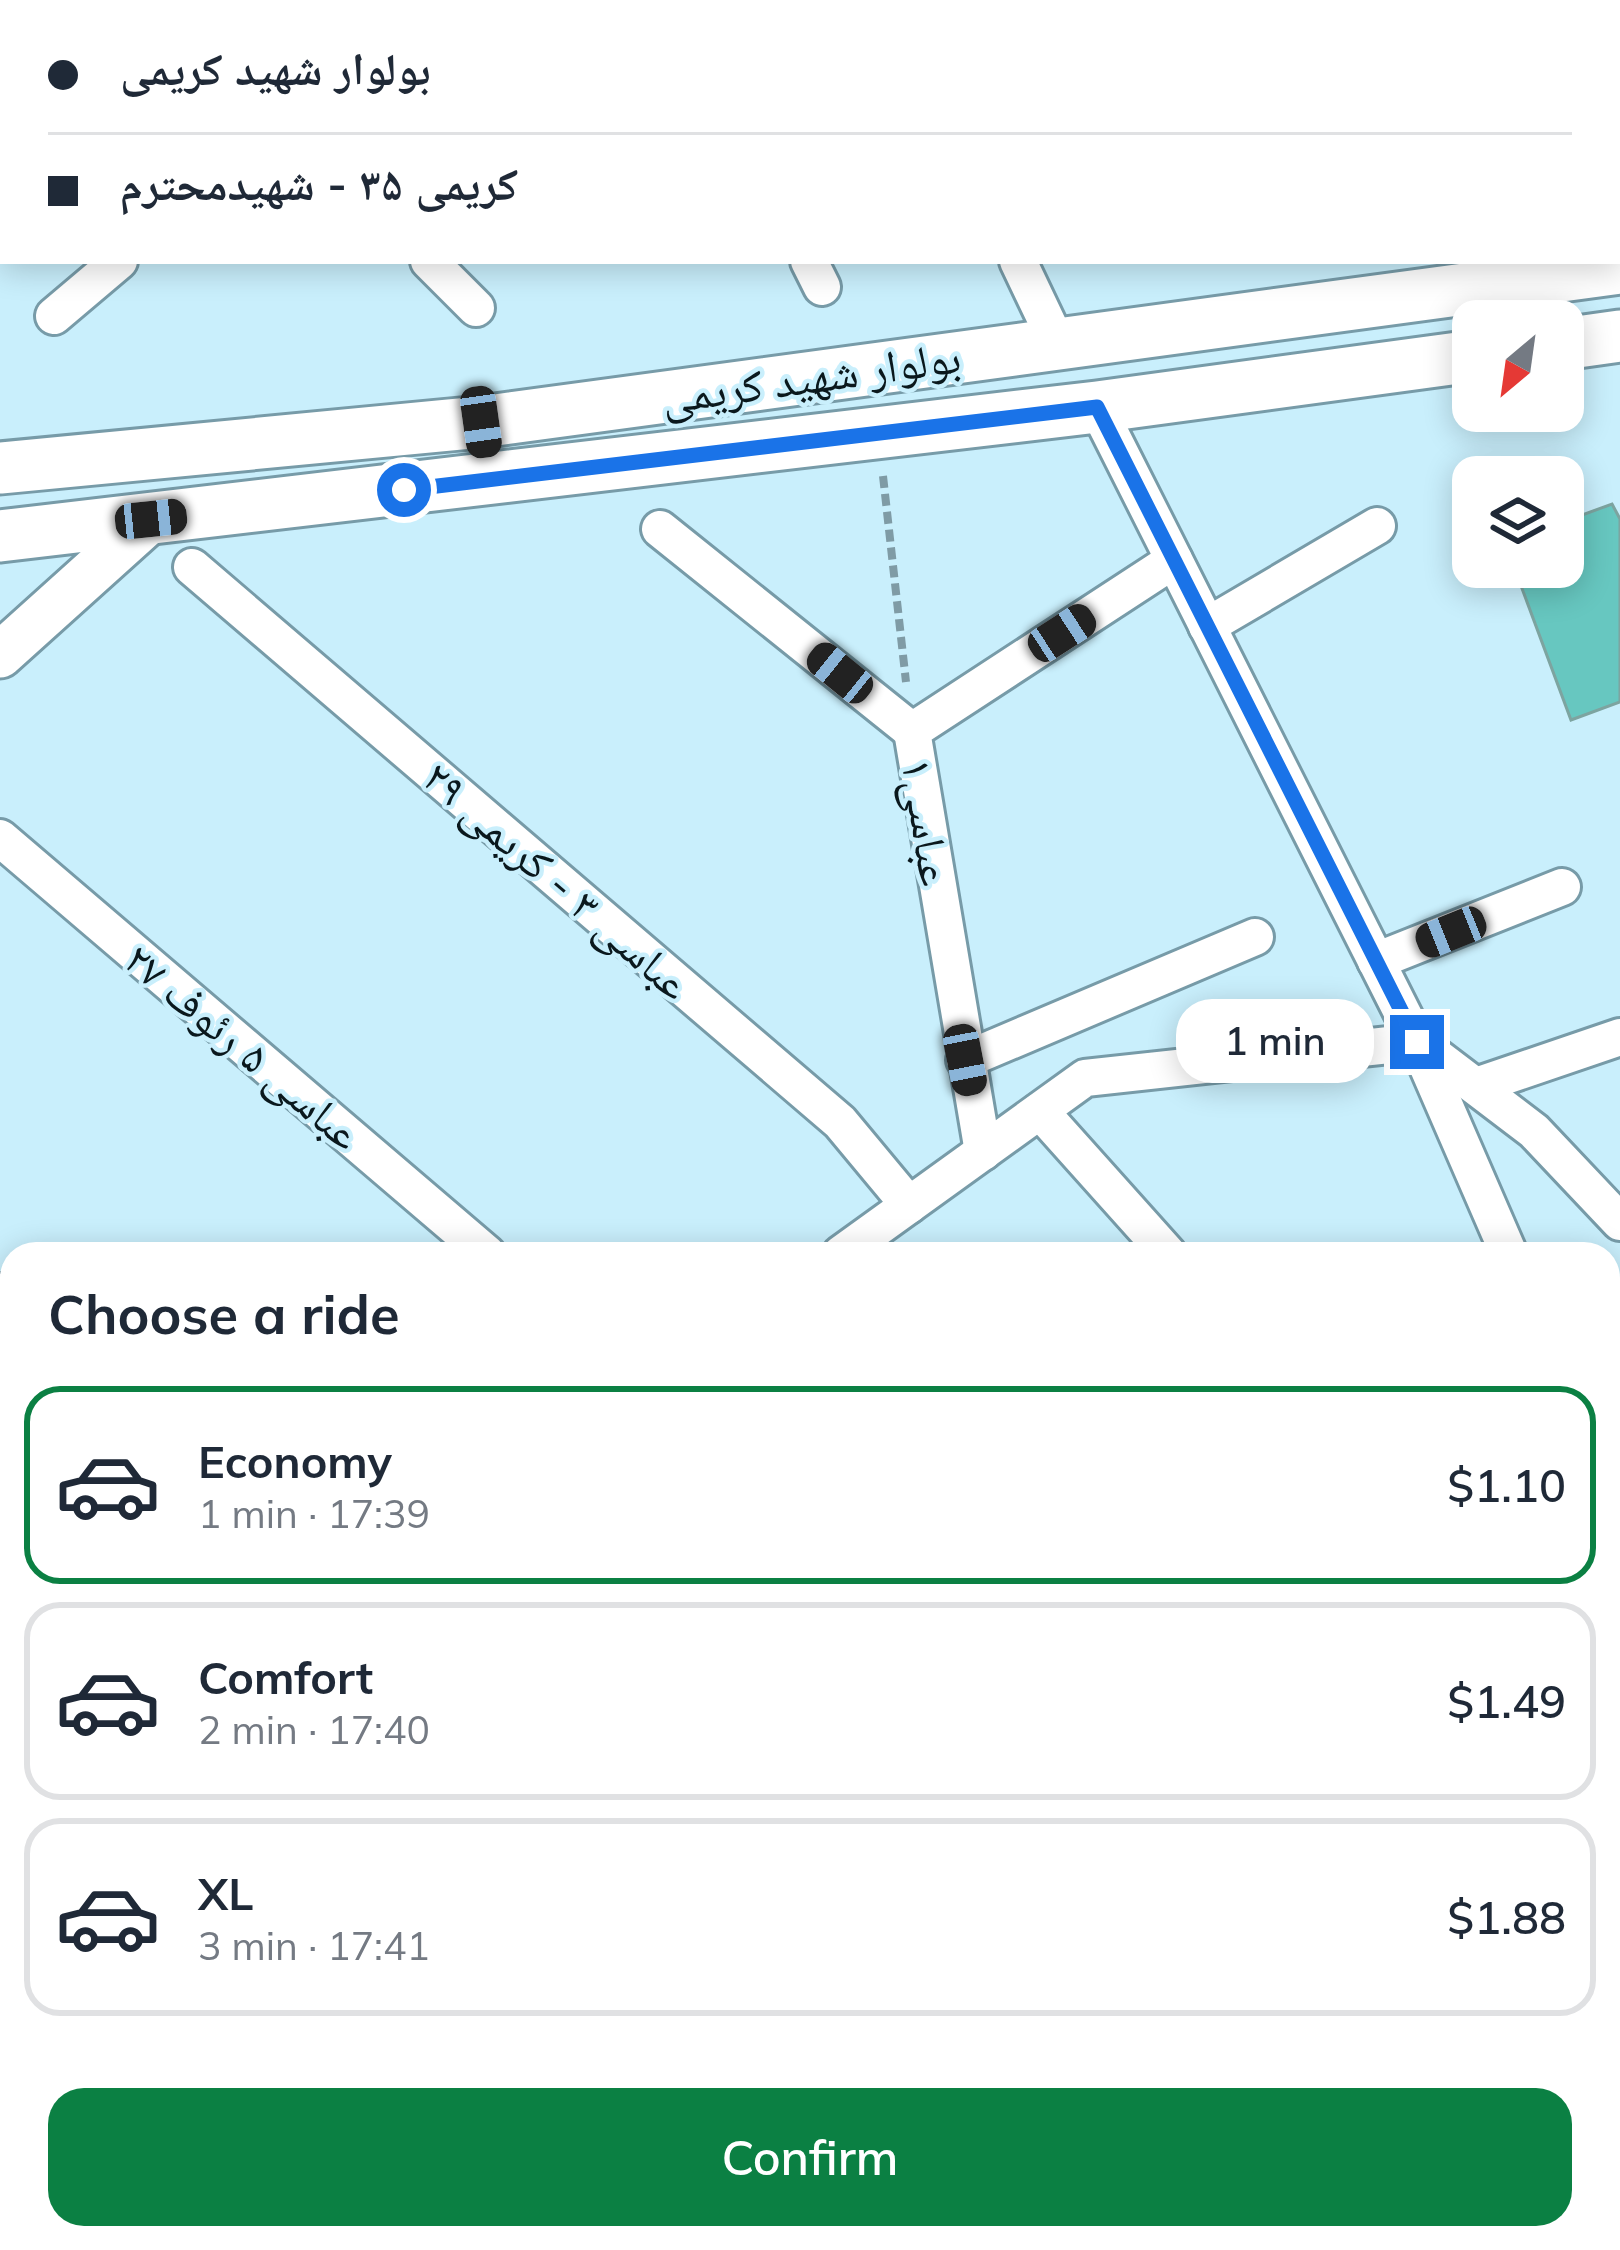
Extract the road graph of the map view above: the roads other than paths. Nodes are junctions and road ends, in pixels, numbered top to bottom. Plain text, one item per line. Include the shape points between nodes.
1 (116, 264) edge
2 (432, 264) edge
3 (1019, 264) edge
4 (1620, 268) edge
5 (476, 308) dead end
6 (55, 316) dead end
7 (1620, 336) edge
8 (1584, 341) edge
9 (1057, 343) junction
10 (1452, 359) edge
11 (1097, 407) junction
12 (481, 422) junction
13 (0, 468) edge
14 (489, 481) junction
15 (151, 519) junction
16 (1377, 526) dead end
17 (660, 529) dead end
18 (0, 536) edge
19 (1174, 560) junction
20 (192, 567) dead end
21 (1208, 626) junction
22 (0, 655) edge
23 (912, 731) junction
24 (0, 838) edge
25 (1562, 887) dead end
26 (1255, 937) dead end
27 (1376, 961) junction
28 (1620, 1036) edge
29 (1417, 1042) junction
30 (965, 1060) junction
31 (1476, 1087) junction
32 (1040, 1111) junction
33 (983, 1152) junction
34 (909, 1205) junction
35 (1620, 1222) edge
36 (473, 1242) edge
37 (858, 1242) edge
38 (1157, 1242) edge
39 (1504, 1242) edge

1 - 6 street
2 - 5 street
3 - 9 street
4 - 9 main road, بولوار شهید کریمی
7 - 8 main road
9 - 12 main road, بولوار شهید کریمی
10 - 11 main road, بولوار شهید کریمی
11 - 14 main road, بولوار شهید کریمی
11 - 19 street
12 - 13 main road, بولوار شهید کریمی
12 - 14 main road
14 - 15 main road, بولوار شهید کریمی
15 - 18 main road, بولوار شهید کریمی
15 - 22 street
16 - 21 street
17 - 23 street
19 - 21 street
19 - 23 street, عباسی۱
20 - 34 street, عباسی ۳ - کریمی ۲۹ via 840,1122
21 - 27 street
23 - 30 street, عباسی۱
24 - 36 street, عباسی ۵ رئوف ۲۷
25 - 27 street
26 - 30 street
27 - 29 street
28 - 31 street
29 - 31 street
29 - 32 street via 1085,1078
29 - 39 street
30 - 33 street, عباسی۱
31 - 35 street via 1534,1131
32 - 33 street
32 - 38 street
33 - 34 street
34 - 37 street

